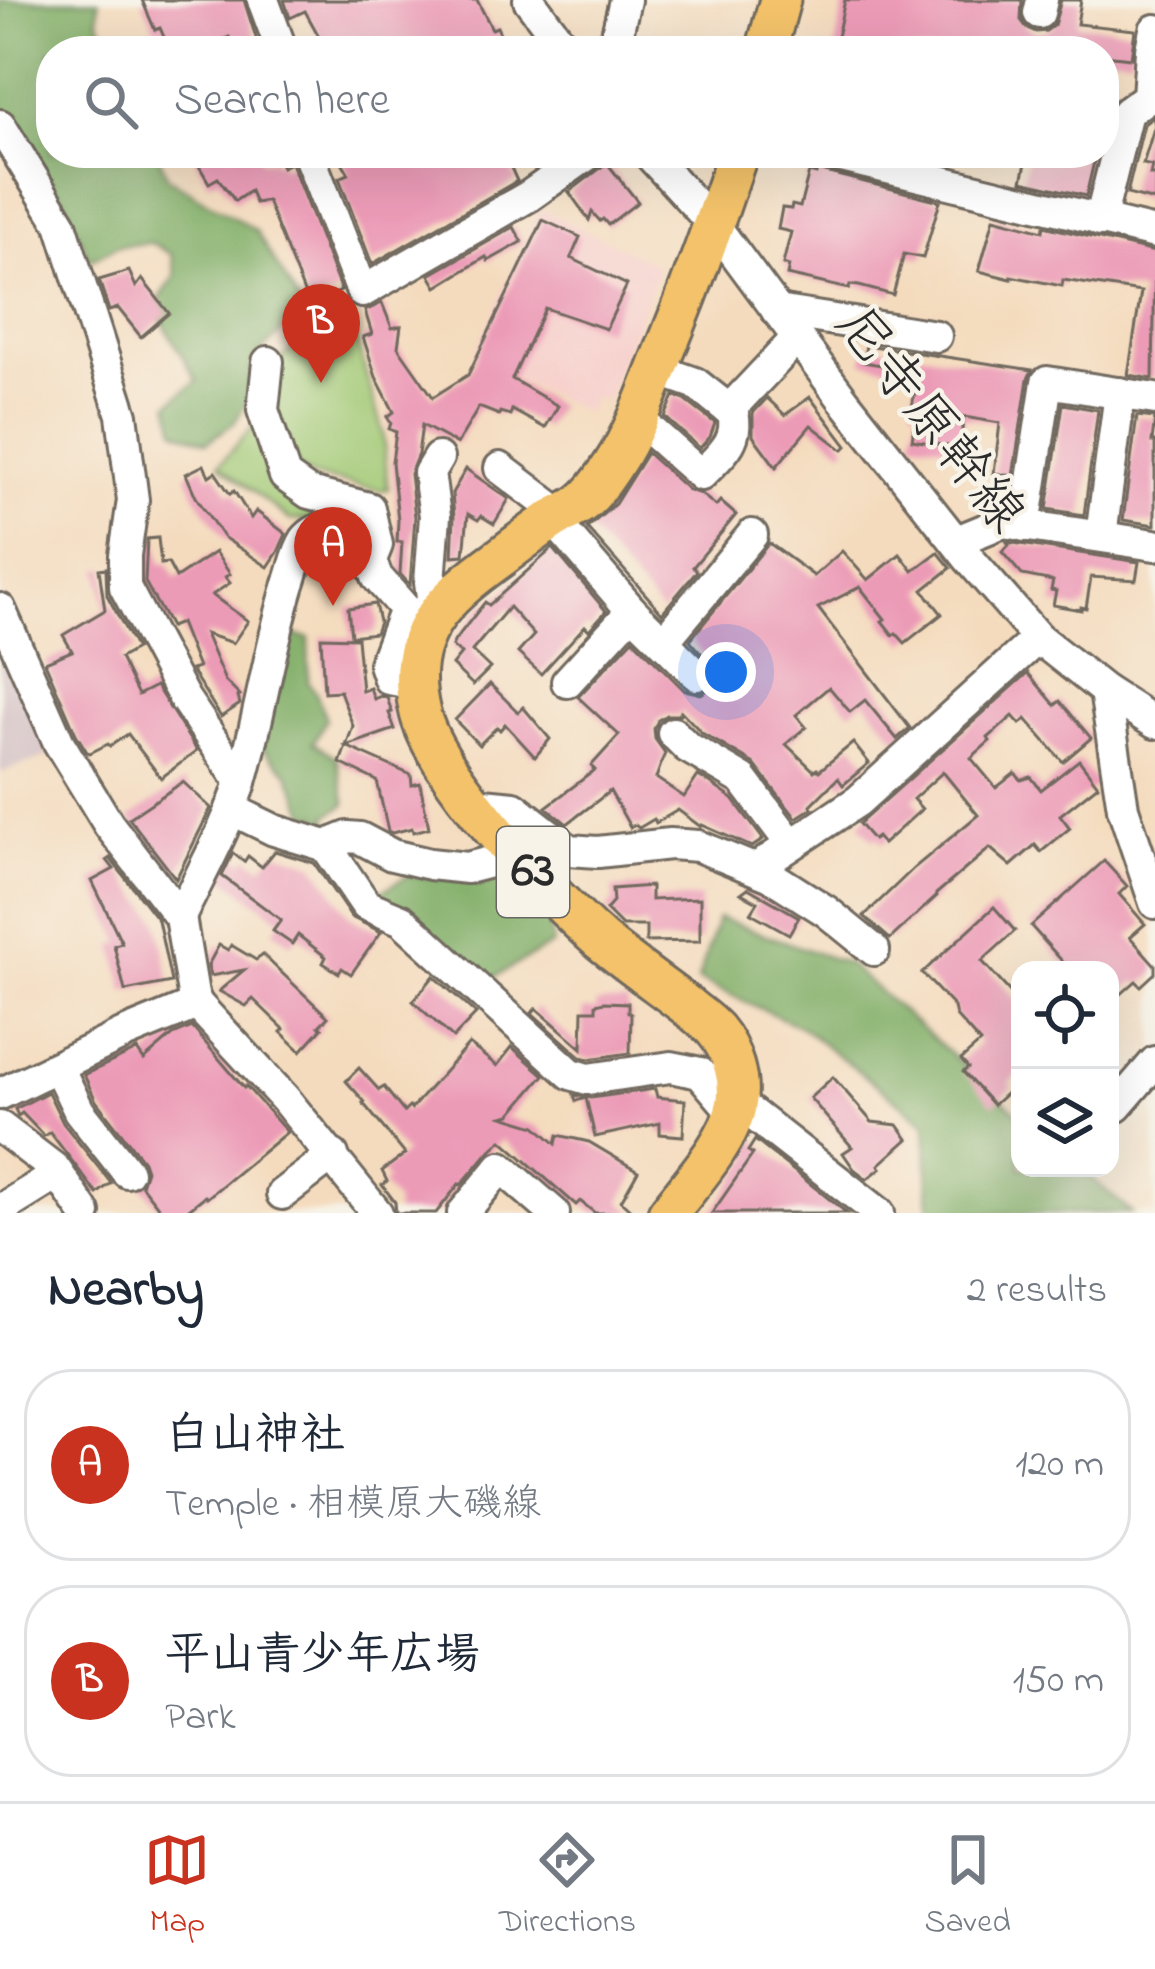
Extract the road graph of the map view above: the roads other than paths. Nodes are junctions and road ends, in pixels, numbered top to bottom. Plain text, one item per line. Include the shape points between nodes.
1 (263, 0) edge
2 (529, 0) edge
3 (625, 0) edge
4 (753, 0) edge
5 (780, 0) edge
6 (1155, 30) edge
7 (276, 36) edge
8 (556, 36) edge
9 (617, 36) edge
10 (744, 36) edge
11 (770, 36) edge
12 (0, 125) edge
13 (1119, 144) edge
14 (314, 168) edge
15 (569, 168) edge
16 (662, 168) edge
17 (711, 168) edge
18 (730, 168) edge
19 (886, 168) edge
20 (1113, 168) edge
21 (706, 216) junction
22 (1100, 221) junction
23 (1155, 233) edge
24 (778, 311) junction
25 (936, 336) dead end
26 (797, 338) junction
27 (268, 362) dead end
28 (658, 370) junction
29 (1120, 393) junction
30 (1155, 399) edge
31 (729, 410) junction
32 (637, 418) junction
33 (426, 468) dead end
34 (500, 468) dead end
35 (556, 516) junction
36 (1024, 526) junction
37 (752, 535) dead end
38 (1102, 536) junction
39 (957, 541) junction
40 (1155, 545) edge
41 (371, 560) junction
42 (0, 609) edge
43 (632, 611) junction
44 (434, 615) junction
45 (1038, 638) junction
46 (664, 641) junction
47 (697, 675) dead end
48 (567, 682) dead end
49 (416, 683) junction
50 (1105, 691) junction
51 (1155, 723) edge
52 (679, 746) dead end
53 (236, 795) junction
54 (473, 803) junction
55 (1123, 808) junction
56 (1155, 810) edge
57 (791, 844) junction
58 (510, 845) junction
59 (326, 846) junction
60 (755, 869) junction
61 (1155, 903) edge
62 (180, 917) junction
63 (874, 950) dead end
64 (197, 1004) junction
65 (1155, 1062) edge
66 (58, 1067) junction
67 (0, 1094) edge
68 (1119, 1104) edge
69 (736, 1108) junction
70 (0, 1127) edge
71 (333, 1155) junction
72 (127, 1172) dead end
73 (58, 1174) junction
74 (282, 1194) dead end
75 (0, 1210) edge
76 (85, 1213) edge
77 (377, 1213) edge
78 (463, 1213) edge
79 (554, 1213) edge
80 (668, 1213) edge
81 (879, 1213) edge

1 - 7 street
2 - 8 street
3 - 9 street
4 - 10 main road
5 - 11 main road
6 - 13 street via 1148,97 1127,112
12 - 53 street via 61,224 122,415 132,519 125,587
14 - 15 street via 362,292
16 - 21 street, 尼寺原幹線
17 - 21 main road
18 - 21 main road
19 - 22 street
20 - 22 street
21 - 24 street, 尼寺原幹線
21 - 28 main road
21 - 35 main road via 623,412
22 - 23 street
24 - 25 street
24 - 26 street, 尼寺原幹線
26 - 31 street
26 - 39 street, 尼寺原幹線
27 - 41 street via 263,410 285,476 309,493 369,508
28 - 31 street via 695,382
28 - 32 main road
29 - 30 street
29 - 36 street via 1047,382
29 - 38 street
31 - 32 street via 734,441 701,475
32 - 35 main road via 586,500
33 - 44 street via 435,516
34 - 35 street
35 - 43 street
35 - 44 main road
36 - 38 street
36 - 39 street via 995,524
37 - 46 street
38 - 40 street
39 - 45 street, 尼寺原幹線
41 - 49 street via 405,609 384,664 389,679
41 - 53 street via 363,541 340,528 305,540
42 - 62 street via 59,743
43 - 46 street
43 - 48 street
44 - 49 main road, 63
45 - 50 street, 尼寺原幹線
45 - 57 street via 858,801
46 - 47 street
49 - 54 main road, 63 via 428,736
50 - 51 street, 尼寺原幹線
50 - 55 street
52 - 57 street via 743,780
53 - 59 street via 274,830
53 - 62 street
54 - 58 main road, 63
54 - 60 street via 514,807 568,850 698,846
55 - 56 street
55 - 61 street
57 - 60 street
58 - 59 street via 498,860 467,868 392,855 360,838
58 - 69 main road, 63 via 601,940 713,1028 736,1068
59 - 69 street via 367,905 402,920 572,1074 588,1079 671,1067 700,1073
60 - 63 street via 826,910
62 - 64 street
64 - 66 street
64 - 71 street
65 - 68 street
66 - 67 street
66 - 72 street via 79,1112
69 - 80 main road
69 - 81 street
70 - 73 street
71 - 74 street
71 - 77 street
73 - 75 street
73 - 76 street
78 - 79 street via 501,1167

